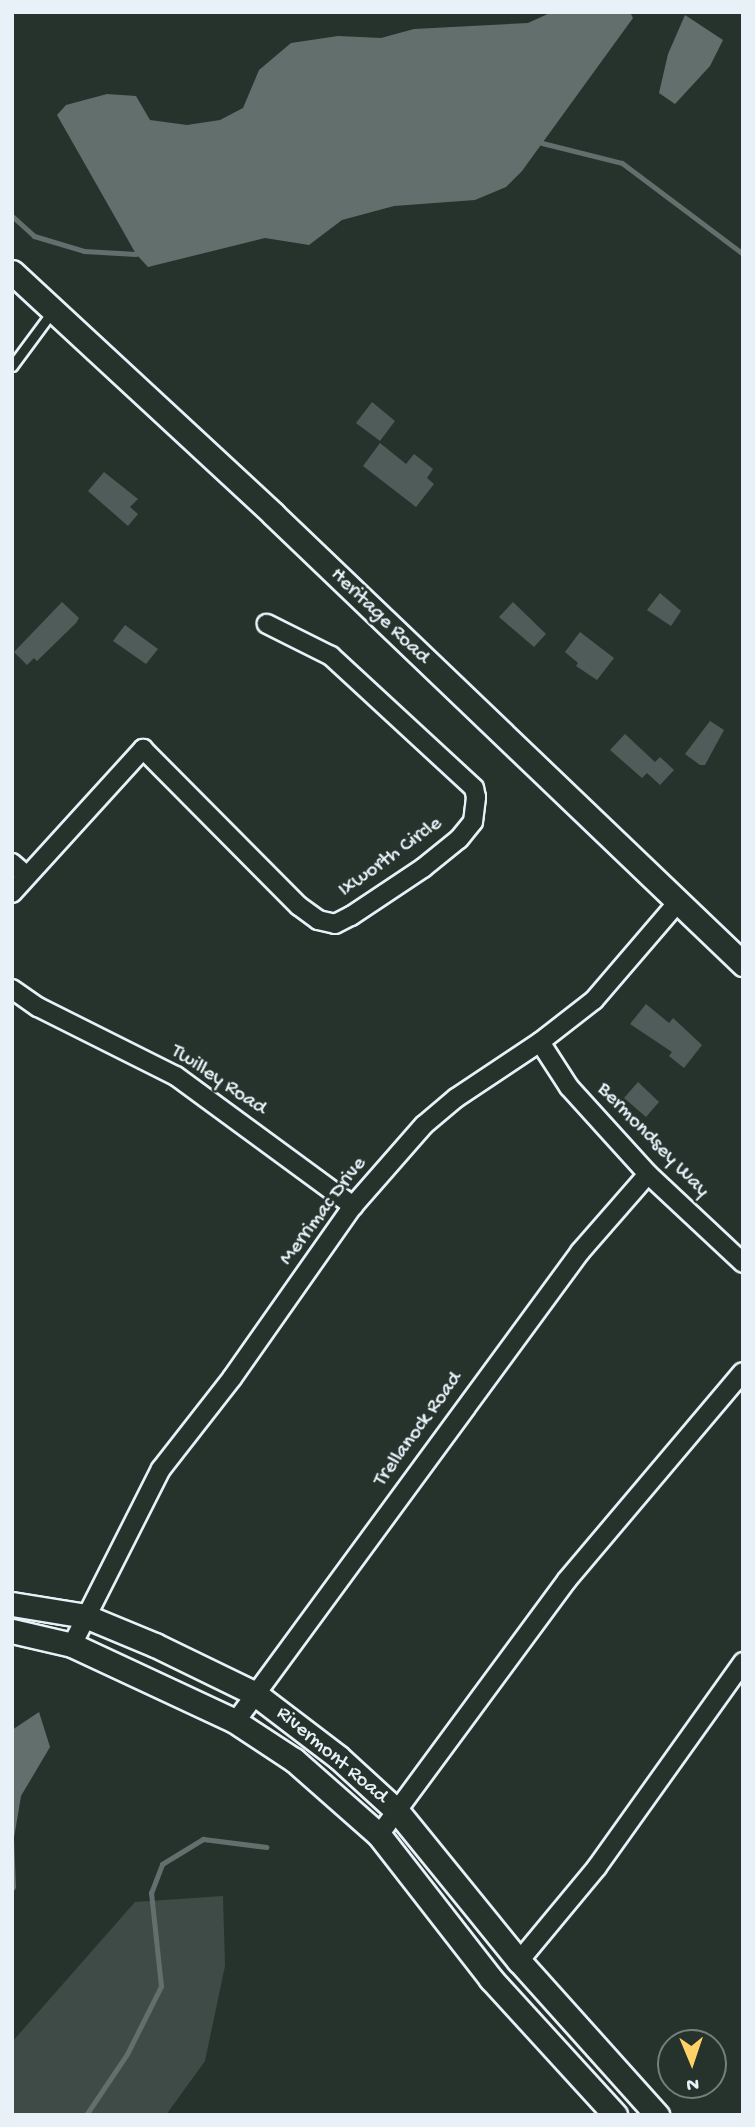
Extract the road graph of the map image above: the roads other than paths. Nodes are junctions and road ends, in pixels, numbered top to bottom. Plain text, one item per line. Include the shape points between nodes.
1 (12, 272) edge
2 (53, 310) junction
3 (12, 366) edge
4 (267, 624) dead end
5 (19, 869) edge
6 (12, 893) edge
7 (677, 903) junction
8 (743, 964) edge
9 (12, 989) edge
10 (540, 1042) junction
11 (648, 1174) junction
12 (353, 1206) junction
13 (743, 1263) edge
14 (743, 1371) edge
15 (12, 1604) edge
16 (85, 1616) junction
17 (12, 1631) edge
18 (72, 1645) junction
19 (743, 1662) edge
20 (254, 1693) junction
21 (236, 1721) junction
22 (397, 1811) junction
23 (379, 1835) junction
24 (519, 1961) junction
25 (615, 2115) edge
26 (657, 2115) edge

1 - 2 street, Heritage Road
2 - 3 lane
2 - 7 street, Heritage Road via 283,523
4 - 5 street, Ixworth Circle via 331,656 474,788 473,822 458,839 351,916 335,924 318,920 143,749
5 - 6 street
7 - 8 street, Heritage Road
7 - 10 street, Merrimac Drive via 594,1000
9 - 12 street, Twilley Road via 38,1007 176,1076
10 - 11 street, Bermondsey Way via 569,1087
10 - 12 street, Merrimac Drive via 424,1125
11 - 13 street, Bermondsey Way
11 - 20 street, Trellanock Road via 580,1252
12 - 16 street, Merrimac Drive via 232,1378 160,1469
14 - 22 street via 567,1580
15 - 16 street, Rivermont Road
16 - 18 street, Merrimac Drive
16 - 20 street, Rivermont Road
17 - 18 street, Rivermont Road
18 - 21 street, Rivermont Road
19 - 24 street via 597,1867
20 - 21 street, Trellanock Road
20 - 22 street, Rivermont Road via 338,1756
21 - 23 street, Rivermont Road via 294,1760
22 - 23 street
22 - 24 street, Rivermont Road
23 - 25 street, Rivermont Road via 491,1979
24 - 26 street, Rivermont Road

